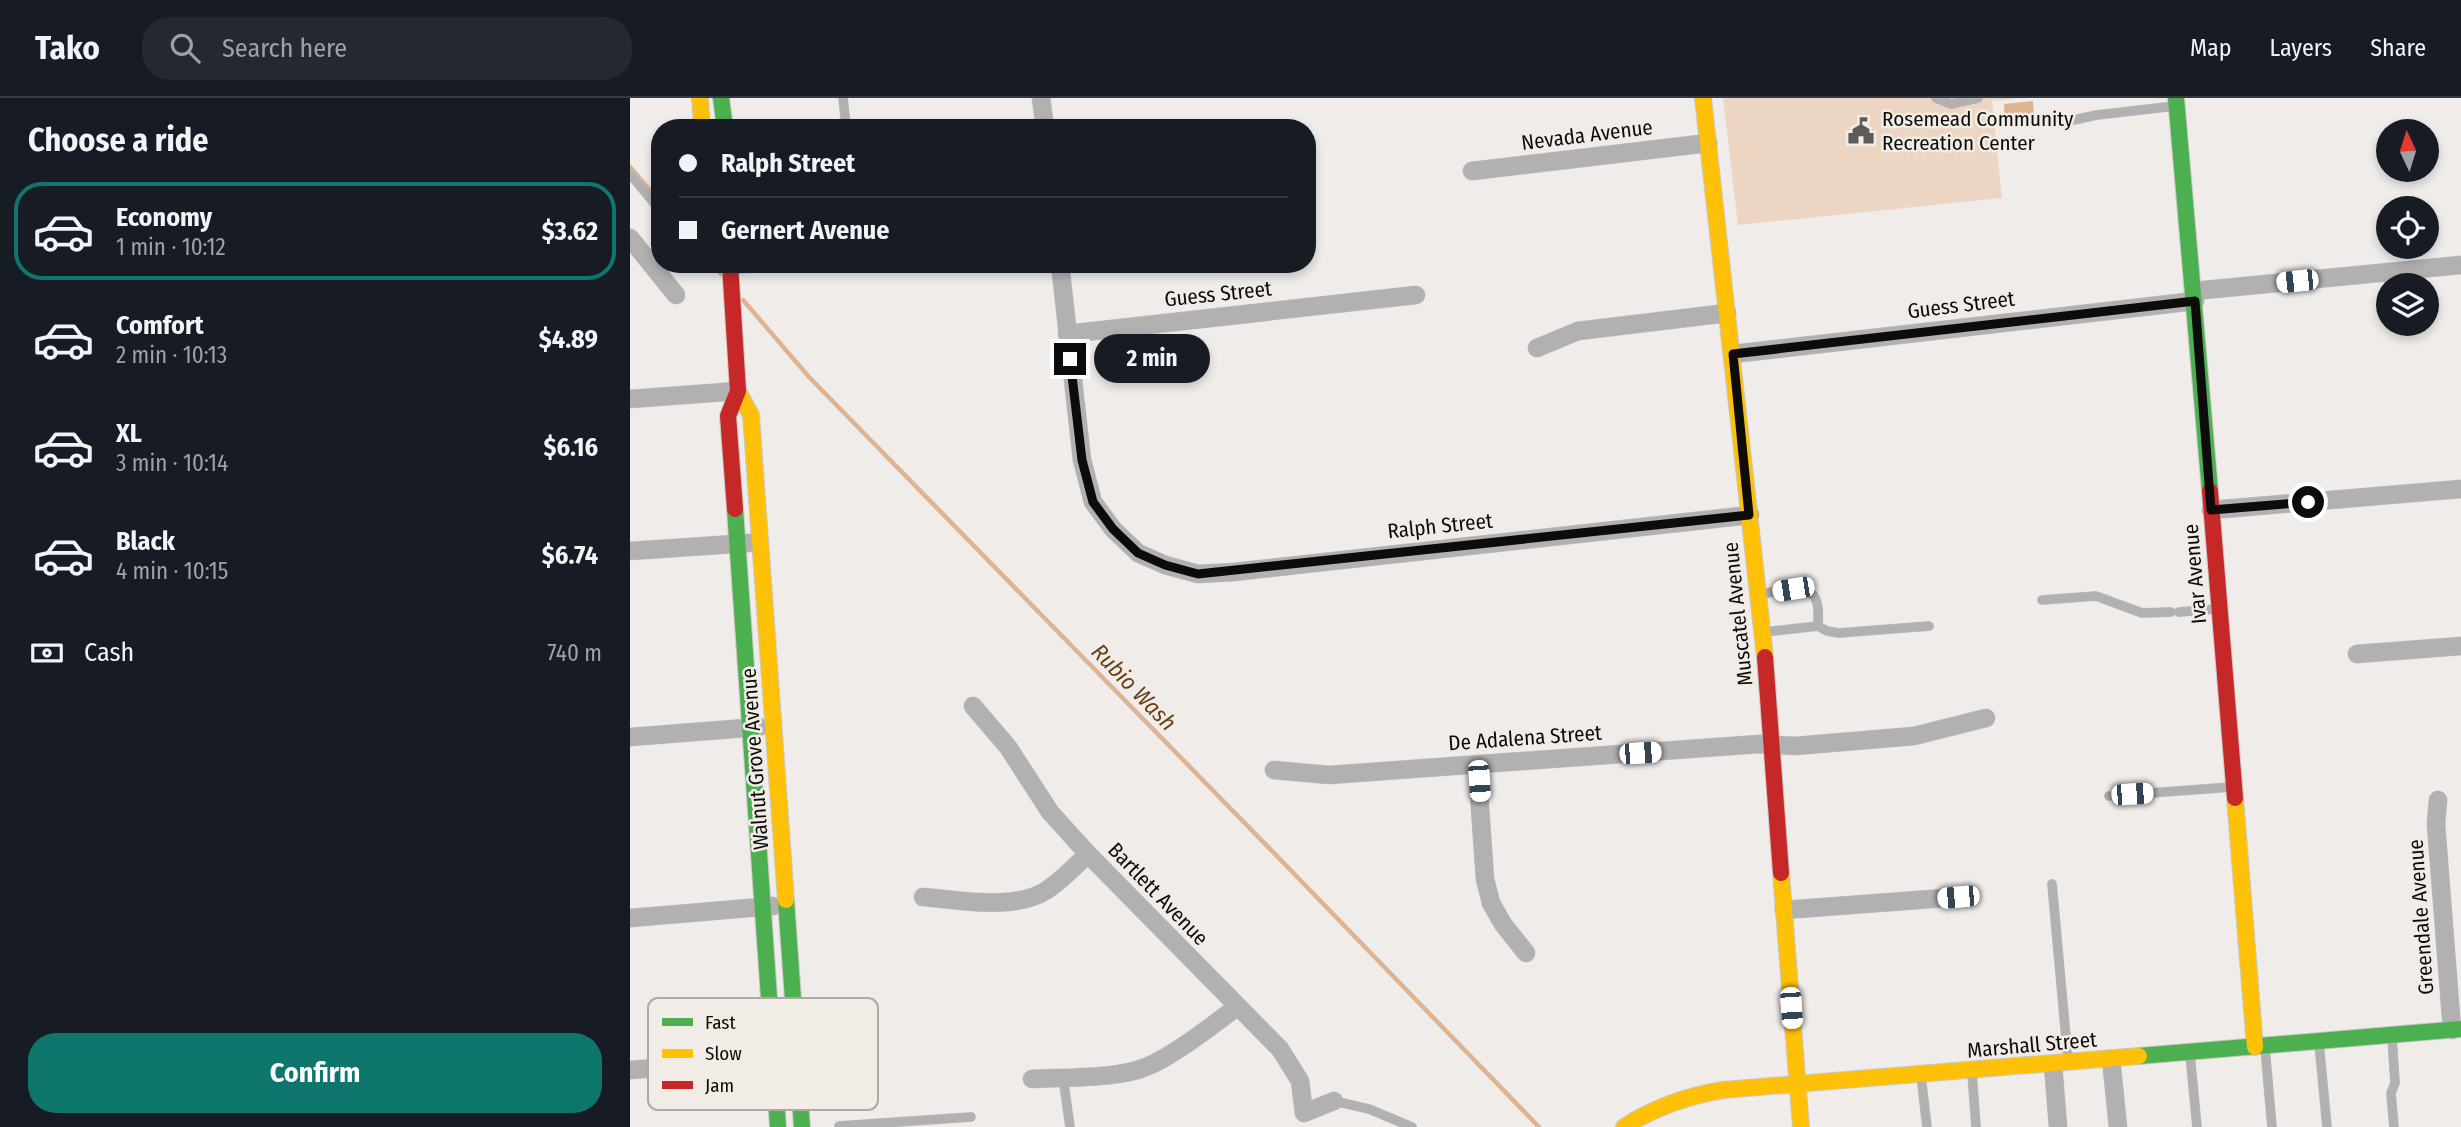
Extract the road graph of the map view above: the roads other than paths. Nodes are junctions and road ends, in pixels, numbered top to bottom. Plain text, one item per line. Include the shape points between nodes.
1 (700, 98) edge
2 (721, 98) edge
3 (843, 98) edge
4 (1041, 98) edge
5 (1703, 98) edge
6 (1936, 98) edge
7 (1978, 98) edge
8 (2177, 102) edge
9 (701, 119) edge
10 (724, 119) edge
11 (845, 119) edge
12 (1044, 119) edge
13 (2059, 123) dead end
14 (1708, 144) junction
15 (1472, 171) dead end
16 (630, 174) edge
17 (651, 199) edge
18 (630, 239) edge
19 (651, 265) edge
20 (2461, 265) edge
21 (657, 273) edge
22 (730, 273) edge
23 (1061, 273) edge
24 (1416, 295) dead end
25 (676, 296) dead end
26 (2195, 296) junction
27 (1727, 313) junction
28 (1067, 334) junction
29 (1536, 348) dead end
30 (1733, 354) junction
31 (738, 391) junction
32 (630, 399) edge
33 (2461, 489) edge
34 (2211, 510) junction
35 (1749, 515) junction
36 (760, 542) junction
37 (736, 544) junction
38 (630, 551) edge
39 (1758, 595) junction
40 (2042, 600) dead end
41 (2220, 609) junction
42 (1818, 626) junction
43 (1930, 626) dead end
44 (1763, 632) junction
45 (2461, 646) edge
46 (2357, 654) dead end
47 (973, 706) dead end
48 (1986, 718) dead end
49 (774, 726) junction
50 (750, 727) junction
51 (630, 737) edge
52 (1771, 745) junction
53 (1477, 765) junction
54 (1274, 770) dead end
55 (2234, 786) junction
56 (2109, 796) dead end
57 (2438, 800) dead end
58 (1088, 854) junction
59 (2052, 884) dead end
60 (923, 897) dead end
61 (1958, 897) dead end
62 (787, 905) junction
63 (763, 907) junction
64 (1784, 910) junction
65 (630, 918) edge
66 (1526, 953) dead end
67 (769, 998) edge
68 (793, 998) edge
69 (1237, 1007) junction
70 (2458, 1030) edge
71 (2392, 1035) junction
72 (2319, 1041) junction
73 (2260, 1046) junction
74 (2190, 1052) junction
75 (2111, 1059) junction
76 (2061, 1063) junction
77 (648, 1069) edge
78 (630, 1070) edge
79 (1972, 1071) junction
80 (1921, 1076) junction
81 (1063, 1077) junction
82 (1032, 1079) dead end
83 (1797, 1085) junction
84 (1334, 1101) joint
85 (971, 1117) dead end
86 (1304, 1120) edge
87 (904, 1124) edge
88 (839, 1126) edge
89 (1070, 1127) edge
90 (1412, 1127) edge
91 (1624, 1127) edge
92 (1801, 1127) edge
93 (1927, 1127) edge
94 (1976, 1127) edge
95 (2058, 1127) edge
96 (2118, 1127) edge
97 (2197, 1127) edge
98 (2272, 1127) edge
99 (2327, 1127) edge
100 (2394, 1127) edge

1 - 9 street
2 - 10 street
3 - 11 lane
4 - 12 street
5 - 14 street, Muscatel Avenue
6 - 7 lane via 1951,104
8 - 13 lane
8 - 26 street, Ivar Avenue
14 - 15 street, Nevada Avenue
14 - 27 street, Muscatel Avenue
16 - 17 lane
18 - 19 street
20 - 26 street, Guess Street
21 - 25 street
22 - 31 street, Walnut Grove Avenue
23 - 28 street
24 - 28 street, Guess Street
26 - 30 street, Guess Street
26 - 34 street, Ivar Avenue
27 - 29 street via 1578,331
27 - 30 street, Muscatel Avenue
28 - 35 street, Ralph Street via 1082,460 1093,502 1138,553 1198,574
30 - 35 street, Muscatel Avenue
31 - 32 street
31 - 36 street, Walnut Grove Avenue via 751,415
31 - 37 street, Walnut Grove Avenue via 728,416
33 - 34 street
34 - 41 street, Ivar Avenue
35 - 39 street, Muscatel Avenue
36 - 37 street
36 - 49 street, Walnut Grove Avenue
37 - 38 street
37 - 50 street, Walnut Grove Avenue
39 - 42 lane via 1793,589 1814,594
39 - 44 street, Muscatel Avenue
40 - 41 lane via 2096,596 2142,613
41 - 55 street, Ivar Avenue
42 - 43 lane via 1839,633
42 - 44 lane
44 - 52 street, Muscatel Avenue
45 - 46 street
47 - 58 street, Bartlett Avenue via 1008,747 1050,812
48 - 52 street, De Adalena Street via 1914,736
49 - 50 street
49 - 62 street, Walnut Grove Avenue
50 - 51 street
50 - 63 street, Walnut Grove Avenue
52 - 53 street, De Adalena Street
52 - 64 street, Muscatel Avenue
53 - 54 street, De Adalena Street via 1329,775
53 - 66 street via 1491,903
55 - 56 lane
55 - 73 street, Ivar Avenue
57 - 70 street, Greendale Avenue via 2436,824
58 - 60 street via 1034,897 971,902
58 - 69 street, Bartlett Avenue
59 - 76 lane
61 - 64 street
62 - 63 street
62 - 68 street, Walnut Grove Avenue
63 - 65 street
63 - 67 street, Walnut Grove Avenue
64 - 83 street, Muscatel Avenue
69 - 81 street via 1146,1068
69 - 86 street, Bartlett Avenue via 1280,1049 1300,1081
70 - 71 street, Marshall Street
71 - 72 street, Marshall Street
71 - 100 lane
72 - 73 street, Marshall Street
72 - 99 lane
73 - 74 street, Marshall Street
73 - 98 lane
74 - 75 street, Marshall Street
74 - 97 lane
75 - 76 street, Marshall Street
75 - 96 street
76 - 79 street, Marshall Street
76 - 95 street
77 - 78 street
79 - 80 street, Marshall Street
79 - 94 lane
80 - 83 street, Marshall Street
80 - 93 lane
81 - 82 street
81 - 89 lane
83 - 91 street, Marshall Street via 1688,1096 1655,1107
83 - 92 street, Muscatel Avenue
84 - 86 street, Bartlett Avenue
84 - 90 lane
85 - 87 lane
87 - 88 lane

